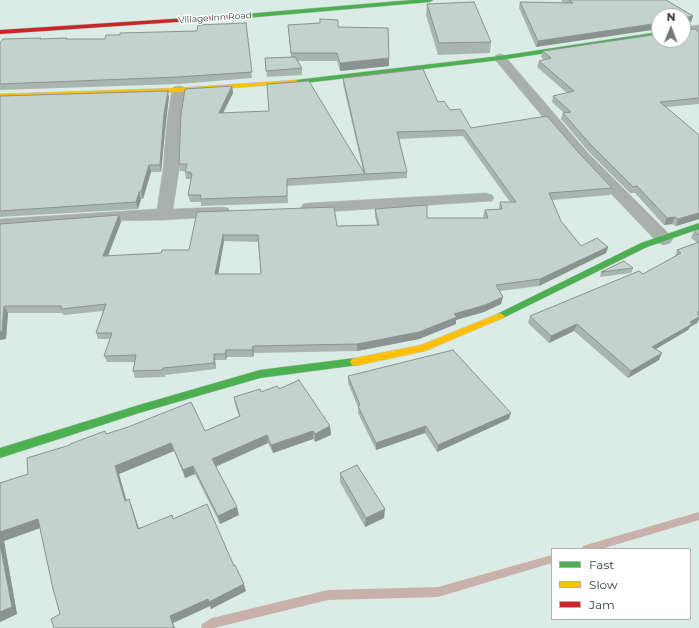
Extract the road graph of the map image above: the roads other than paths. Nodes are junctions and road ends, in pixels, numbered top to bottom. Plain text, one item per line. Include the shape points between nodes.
1 (430, 0) edge
2 (0, 32) edge
3 (651, 35) edge
4 (500, 58) junction
5 (178, 90) junction
6 (0, 96) edge
7 (486, 198) dead end
8 (292, 209) edge
9 (236, 211) edge
10 (164, 214) junction
11 (0, 224) edge
12 (699, 226) edge
13 (664, 238) junction
14 (0, 453) edge

1 - 2 street, Village Inn Road via 217,18
3 - 4 street
4 - 5 street via 322,80
4 - 13 street via 583,156
5 - 6 street
5 - 10 street via 171,170
7 - 8 street
9 - 10 street
10 - 11 street
12 - 13 street
13 - 14 street via 644,245 481,325 422,348 362,361 260,374

